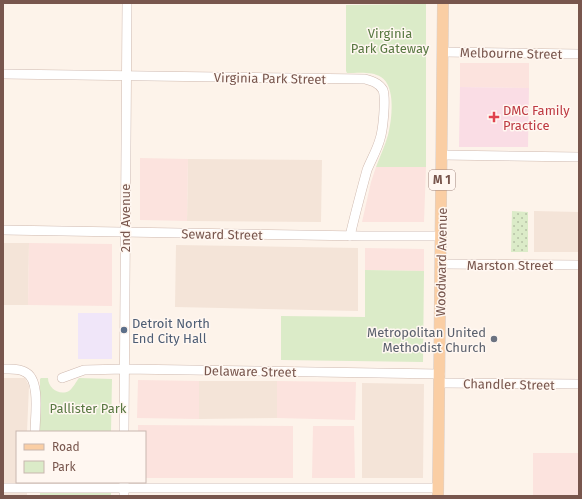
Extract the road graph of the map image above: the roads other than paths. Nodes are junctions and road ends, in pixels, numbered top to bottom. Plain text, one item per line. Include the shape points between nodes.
1 (127, 3) edge
2 (443, 3) edge
3 (443, 52) junction
4 (579, 54) edge
5 (3, 74) edge
6 (126, 76) junction
7 (442, 155) junction
8 (579, 157) edge
9 (3, 230) edge
10 (125, 232) junction
11 (350, 236) junction
12 (441, 236) junction
13 (441, 264) junction
14 (579, 265) edge
15 (3, 369) edge
16 (124, 369) junction
17 (62, 378) dead end
18 (440, 378) junction
19 (579, 384) edge
20 (35, 431) edge
21 (124, 431) edge
22 (3, 488) edge
23 (34, 489) edge
24 (124, 489) edge
25 (438, 492) edge

1 - 6 street, 2nd Avenue
2 - 3 main road, Woodward Avenue / M 1
3 - 4 street, Melbourne Street
3 - 7 main road, Woodward Avenue / M 1
5 - 6 street, Virginia Park Street
6 - 10 street, 2nd Avenue
6 - 11 street, Virginia Park Street via 365,80 378,85 383,94 382,130 367,172
7 - 8 street
7 - 12 main road, Woodward Avenue / M 1
9 - 10 street, Seward Street
10 - 11 street, Seward Street
10 - 16 street, 2nd Avenue
11 - 12 street, Seward Street
12 - 13 main road, Woodward Avenue / M 1
13 - 14 street, Marston Street
13 - 18 main road, Woodward Avenue / M 1
15 - 20 street via 21,370 34,380
16 - 17 street, Delaware Street via 84,370
16 - 18 street, Delaware Street
16 - 21 street, 2nd Avenue
18 - 19 street, Chandler Street
18 - 25 main road, Woodward Avenue / M 1
22 - 23 street
23 - 24 street
24 - 25 street

